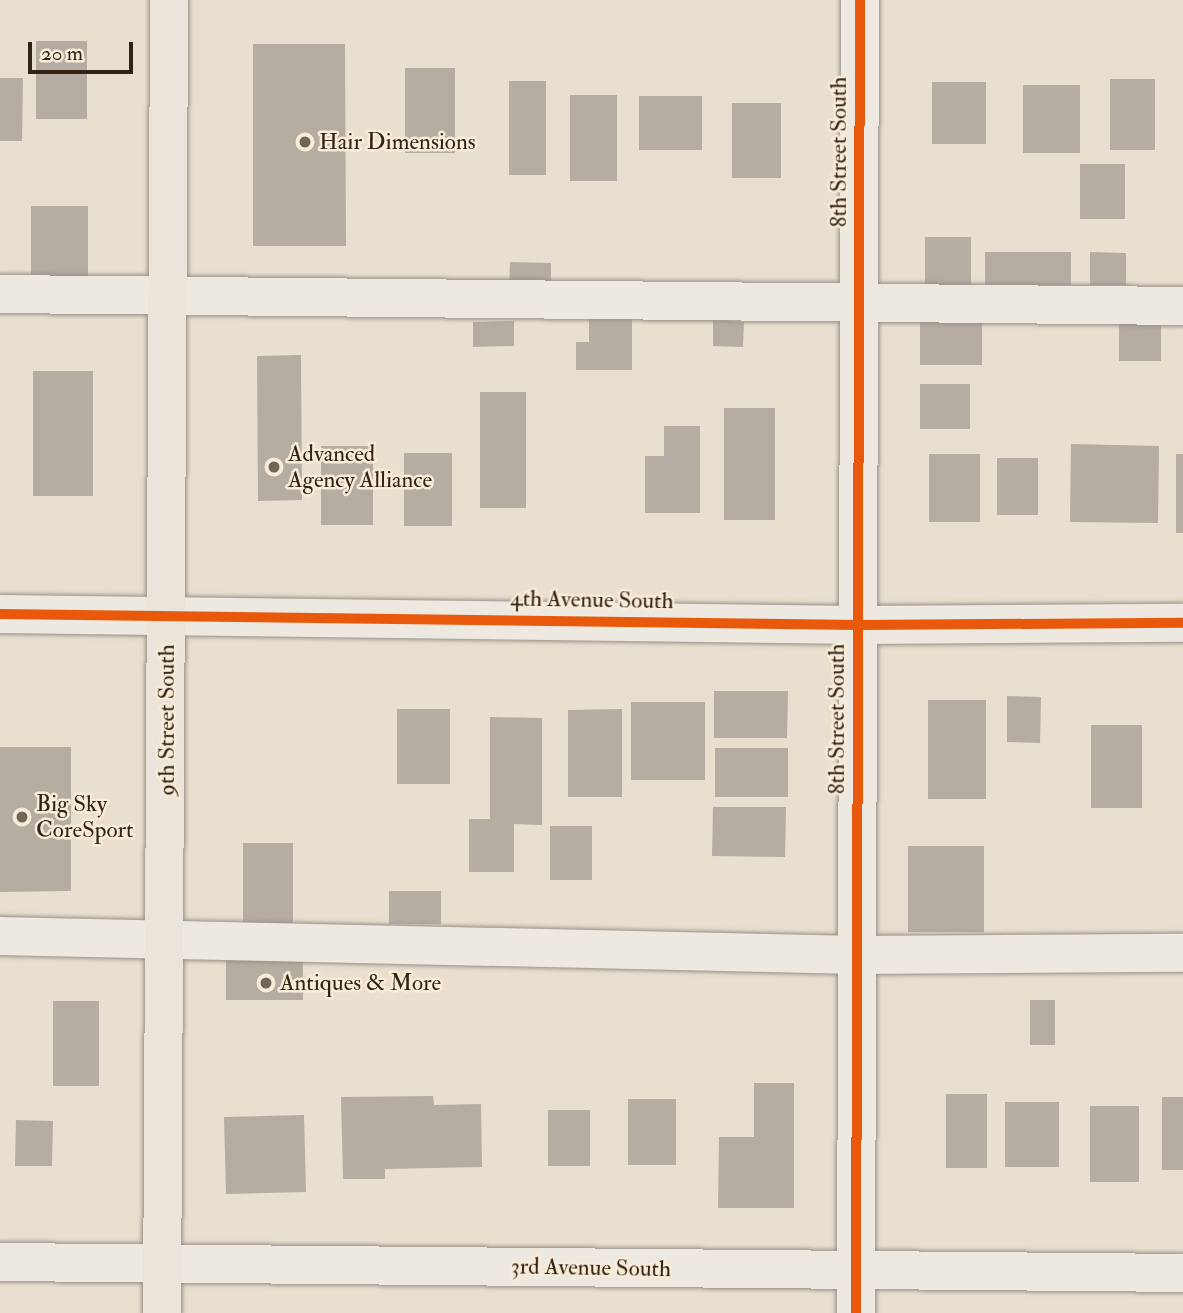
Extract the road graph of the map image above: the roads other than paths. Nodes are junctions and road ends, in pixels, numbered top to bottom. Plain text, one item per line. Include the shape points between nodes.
1 (169, 0) edge
2 (860, 0) edge
3 (0, 294) edge
4 (169, 295) junction
5 (860, 303) junction
6 (1183, 306) edge
7 (0, 614) edge
8 (168, 614) junction
9 (1183, 623) edge
10 (859, 625) junction
11 (0, 936) edge
12 (165, 936) junction
13 (1183, 953) edge
14 (857, 955) junction
15 (0, 1262) edge
16 (162, 1264) junction
17 (856, 1271) junction
18 (1183, 1273) edge
19 (162, 1313) edge
20 (856, 1313) edge

1 - 4 main road, 9th Street South
2 - 5 street, 8th Street South
3 - 4 street
4 - 5 street
4 - 8 main road, 9th Street South
5 - 6 street
5 - 10 street, 8th Street South
7 - 8 street, 4th Avenue South
8 - 10 street, 4th Avenue South
8 - 12 main road, 9th Street South
9 - 10 street, 4th Avenue South
10 - 14 street, 8th Street South
11 - 12 street
12 - 14 street
12 - 16 main road, 9th Street South
13 - 14 street
14 - 17 street, 8th Street South
15 - 16 street, 3rd Avenue South
16 - 17 street, 3rd Avenue South
16 - 19 main road, 9th Street South
17 - 18 street, 3rd Avenue South
17 - 20 street, 8th Street South

